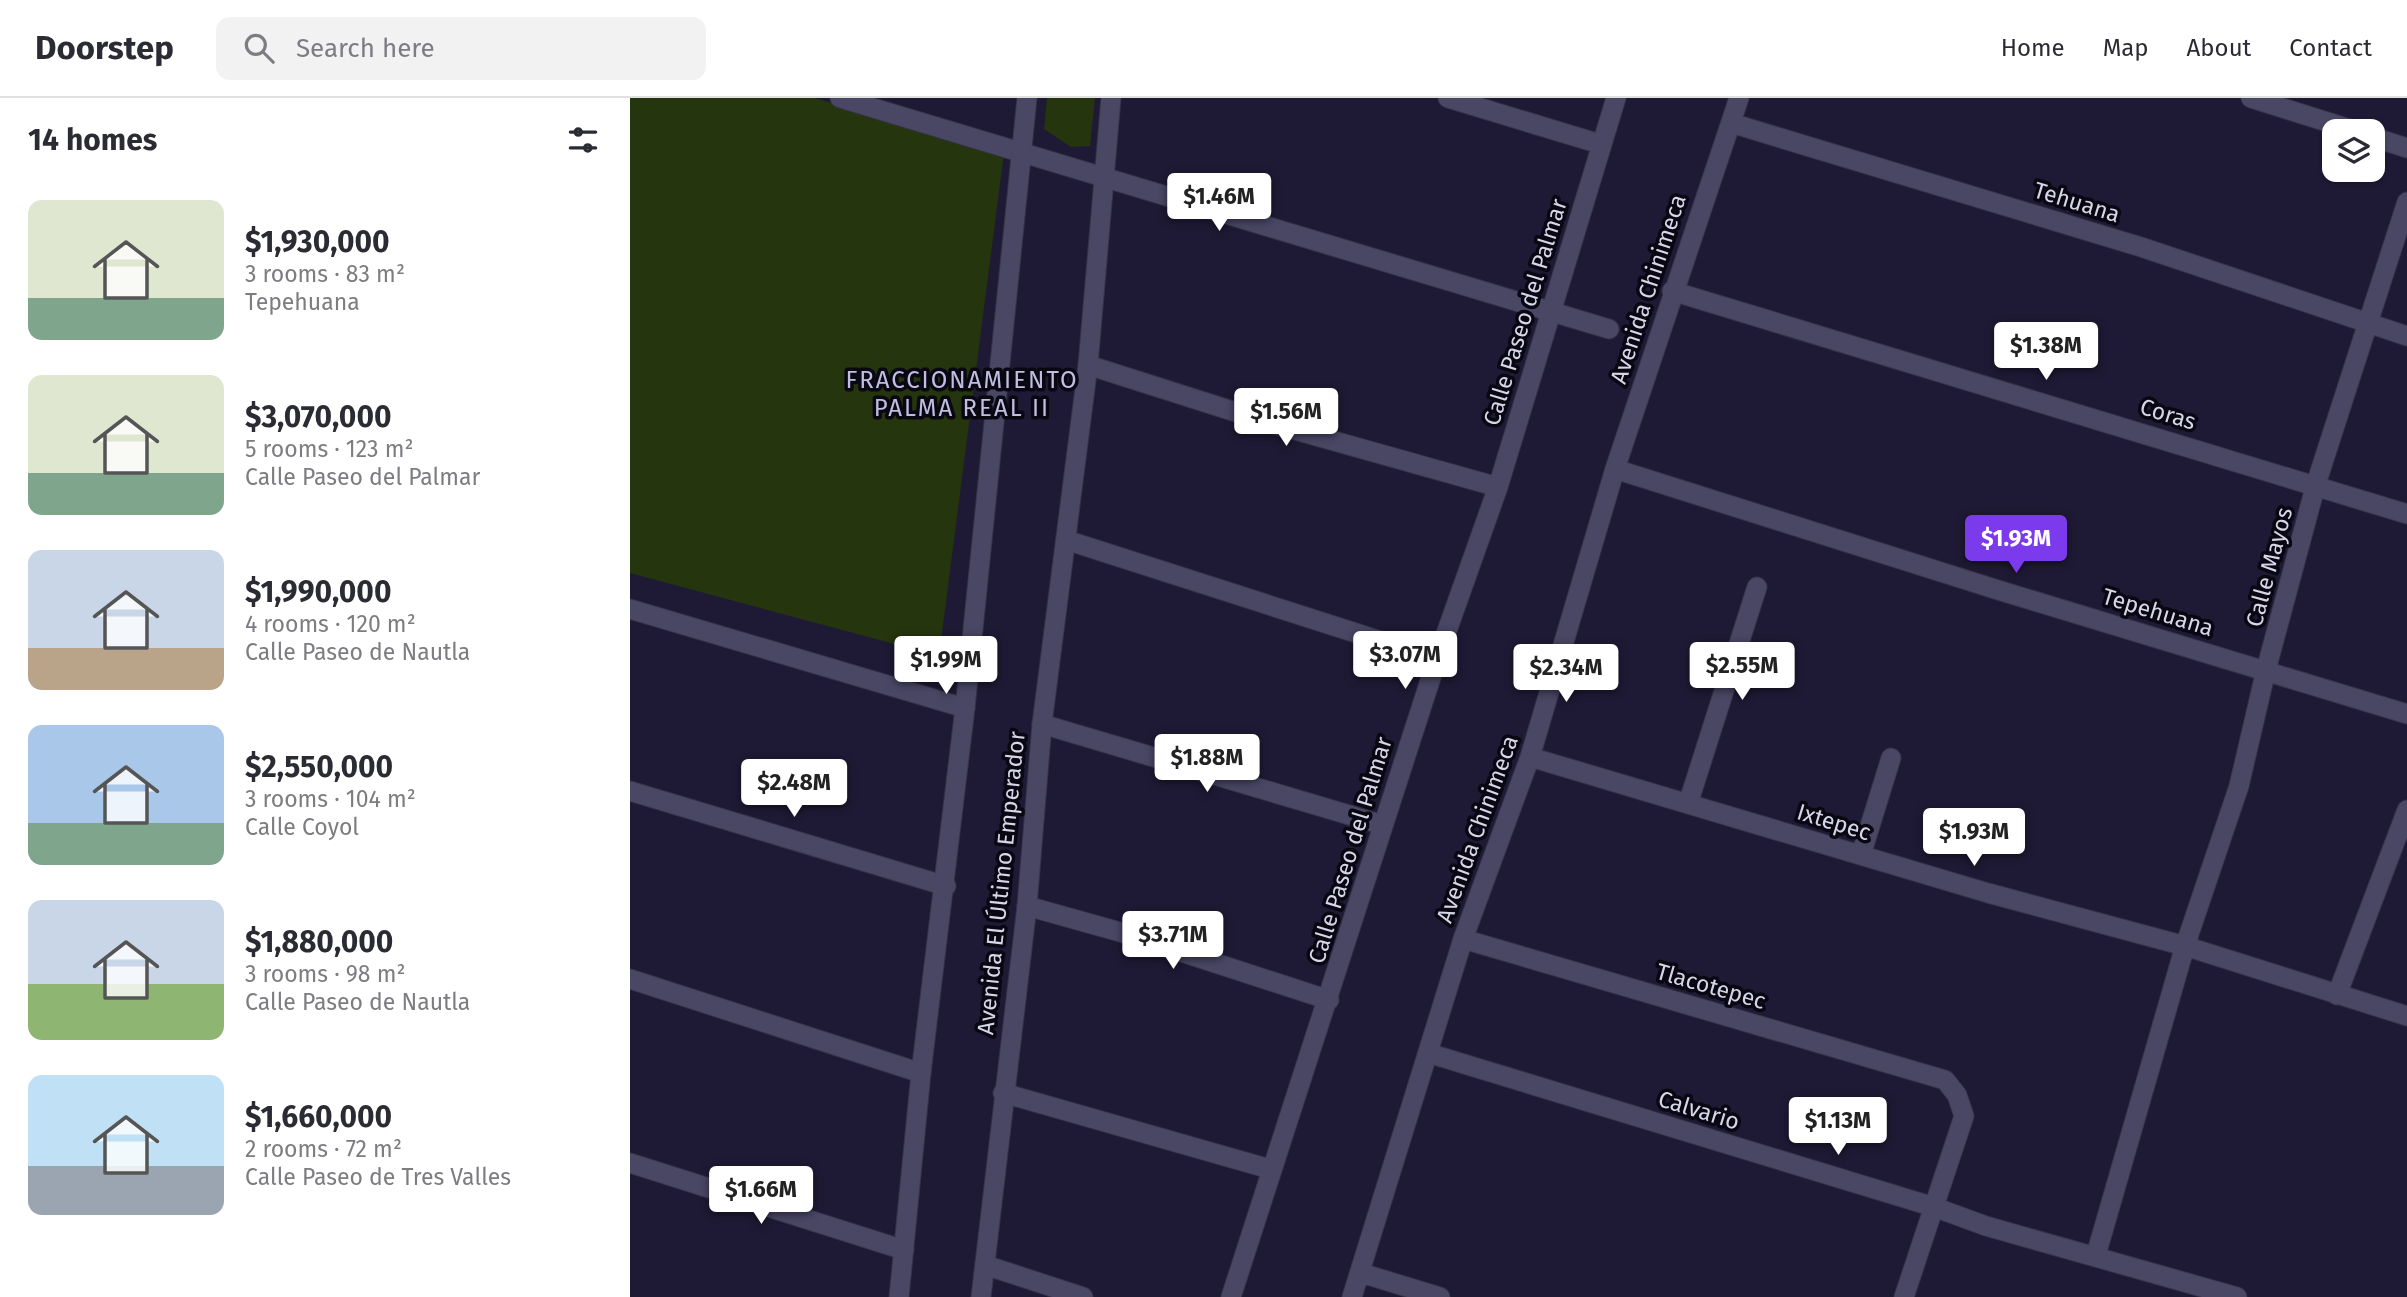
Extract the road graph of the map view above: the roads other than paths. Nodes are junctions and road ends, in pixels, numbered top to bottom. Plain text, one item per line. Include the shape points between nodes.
1 (840, 98) edge
2 (1027, 98) edge
3 (1111, 98) edge
4 (1448, 98) edge
5 (1616, 98) edge
6 (1738, 98) edge
7 (2251, 98) edge
8 (2322, 120) edge
9 (1731, 123) junction
10 (2385, 141) edge
11 (1600, 144) junction
12 (2407, 148) edge
13 (1022, 152) junction
14 (1103, 177) junction
15 (2407, 202) edge
16 (1672, 291) junction
17 (1553, 311) junction
18 (2369, 324) junction
19 (1609, 329) dead end
20 (2407, 335) edge
21 (1088, 365) junction
22 (1615, 469) junction
23 (2316, 484) junction
24 (1498, 487) junction
25 (2407, 514) edge
26 (1066, 540) junction
27 (1757, 587) dead end
28 (630, 609) edge
29 (1437, 659) junction
30 (2266, 670) junction
31 (965, 708) junction
32 (2407, 714) edge
33 (1042, 724) junction
34 (1530, 757) junction
35 (1891, 758) dead end
36 (630, 790) edge
37 (1688, 804) junction
38 (2406, 817) edge
39 (1383, 825) junction
40 (1861, 855) junction
41 (946, 886) junction
42 (1027, 906) junction
43 (1463, 939) junction
44 (2185, 946) junction
45 (630, 979) edge
46 (2337, 995) junction
47 (1329, 1000) junction
48 (2407, 1016) edge
49 (1429, 1053) junction
50 (921, 1073) junction
51 (1003, 1093) junction
52 (630, 1163) edge
53 (1270, 1169) junction
54 (1934, 1207) junction
55 (904, 1250) junction
56 (2096, 1255) junction
57 (985, 1265) junction
58 (1361, 1273) junction
59 (900, 1297) edge
60 (981, 1297) edge
61 (1083, 1297) edge
62 (1231, 1297) edge
63 (1352, 1297) edge
64 (1440, 1297) edge
65 (1904, 1297) edge
66 (2237, 1297) edge

1 - 13 street
2 - 13 street
3 - 14 street, Avenida El Último Emperador
4 - 11 street
5 - 11 street, Calle Paseo del Palmar
6 - 9 street, Avenida Chinimeca
7 - 8 street
9 - 16 street, Avenida Chinimeca
9 - 18 street, Tehuana via 2141,247
10 - 12 street
11 - 17 street, Calle Paseo del Palmar
13 - 14 street
13 - 31 street
14 - 17 street
14 - 21 street, Avenida El Último Emperador
15 - 18 street, Calle Mayos
16 - 22 street, Avenida Chinimeca
16 - 23 street, Coras
17 - 19 street
17 - 24 street, Calle Paseo del Palmar
18 - 20 street, Tehuana
18 - 23 street, Calle Mayos
21 - 24 street via 1270,423
21 - 26 street, Avenida El Último Emperador
22 - 30 street, Tepehuana
22 - 34 street, Avenida Chinimeca
23 - 25 street, Coras
23 - 30 street, Calle Mayos
24 - 29 street, Calle Paseo del Palmar
26 - 29 street
26 - 33 street, Avenida El Último Emperador
27 - 37 street
28 - 31 street
29 - 39 street, Calle Paseo del Palmar
30 - 32 street, Tepehuana
30 - 44 street, Calle Mayos via 2239,786
31 - 41 street
33 - 39 street
33 - 42 street, Avenida El Último Emperador
34 - 37 street, Ixtepec
34 - 43 street, Avenida Chinimeca
35 - 40 street
36 - 41 street
37 - 40 street, Ixtepec
38 - 46 street
39 - 47 street, Calle Paseo del Palmar
40 - 44 street, Ixtepec
41 - 50 street
42 - 47 street
42 - 51 street, Avenida El Último Emperador
43 - 49 street, Avenida Chinimeca
43 - 54 street, Tlacotepec via 1945,1080 1957,1095 1964,1116
44 - 46 street, Ixtepec
44 - 56 street, Calle Mayos
45 - 50 street
46 - 48 street, Ixtepec
47 - 53 street, Calle Paseo del Palmar
49 - 54 street, Calvario
49 - 58 street, Avenida Chinimeca
50 - 55 street
51 - 53 street
51 - 57 street, Avenida El Último Emperador
52 - 55 street
53 - 62 street, Calle Paseo del Palmar
54 - 56 street, Calvario
54 - 65 street
55 - 59 street
56 - 66 street, Calvario
57 - 60 street, Avenida El Último Emperador
57 - 61 street
58 - 63 street, Avenida Chinimeca
58 - 64 street

